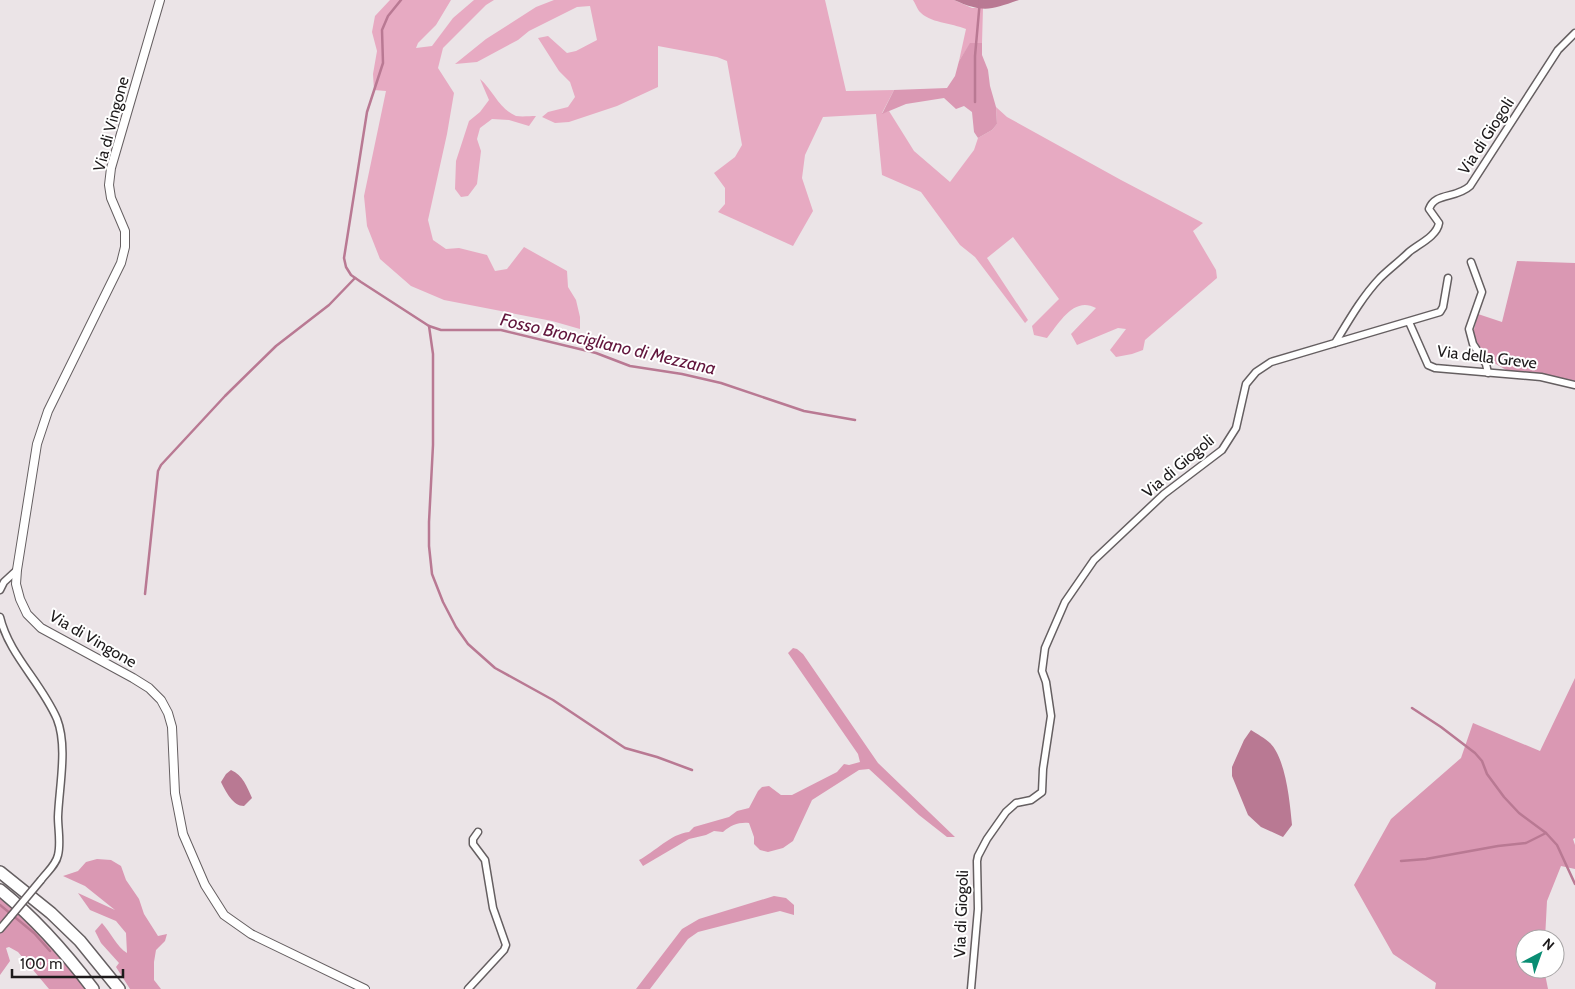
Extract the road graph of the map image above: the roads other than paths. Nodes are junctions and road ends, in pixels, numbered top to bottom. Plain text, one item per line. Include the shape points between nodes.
1 (160, 0) edge
2 (1575, 33) edge
3 (1471, 262) dead end
4 (1448, 278) dead end
5 (1409, 322) junction
6 (1335, 342) junction
7 (1488, 373) junction
8 (1575, 384) edge
9 (17, 570) junction
10 (0, 590) edge
11 (0, 617) edge
12 (478, 832) dead end
13 (0, 872) edge
14 (0, 890) edge
15 (0, 928) edge
16 (93, 989) edge
17 (119, 989) edge
18 (364, 989) edge
19 (468, 989) edge
20 (971, 989) edge

1 - 9 street, Via di Vingone via 111,168 109,185 125,231 121,263 48,411 37,444
2 - 6 street, Via di Giogoli via 1558,50 1470,186 1462,193 1438,198 1431,203 1429,209 1439,223 1438,227 1380,278
3 - 7 street via 1482,292 1469,329
4 - 5 street via 1440,312
5 - 6 street
5 - 7 street, Via della Greve via 1428,365
6 - 20 street, Via di Giogoli via 1271,362 1256,372 1246,384 1236,428 1222,450 1164,494 1094,560 1065,602 1045,648 1042,671 1051,716 1042,792 1031,800 1016,803 1006,812 987,839 977,861 978,910
7 - 8 street, Via della Greve via 1540,377
9 - 10 street
9 - 18 street, Via di Vingone via 20,599 27,614 41,628 133,678 161,700 172,727 174,793 184,834 205,885 224,915 251,934
11 - 15 street, bridge via 3,631 15,653 42,690 57,720 62,746 56,862
12 - 19 street via 473,844 485,860 494,908 506,945
13 - 17 highway via 51,913
14 - 16 highway via 38,924

